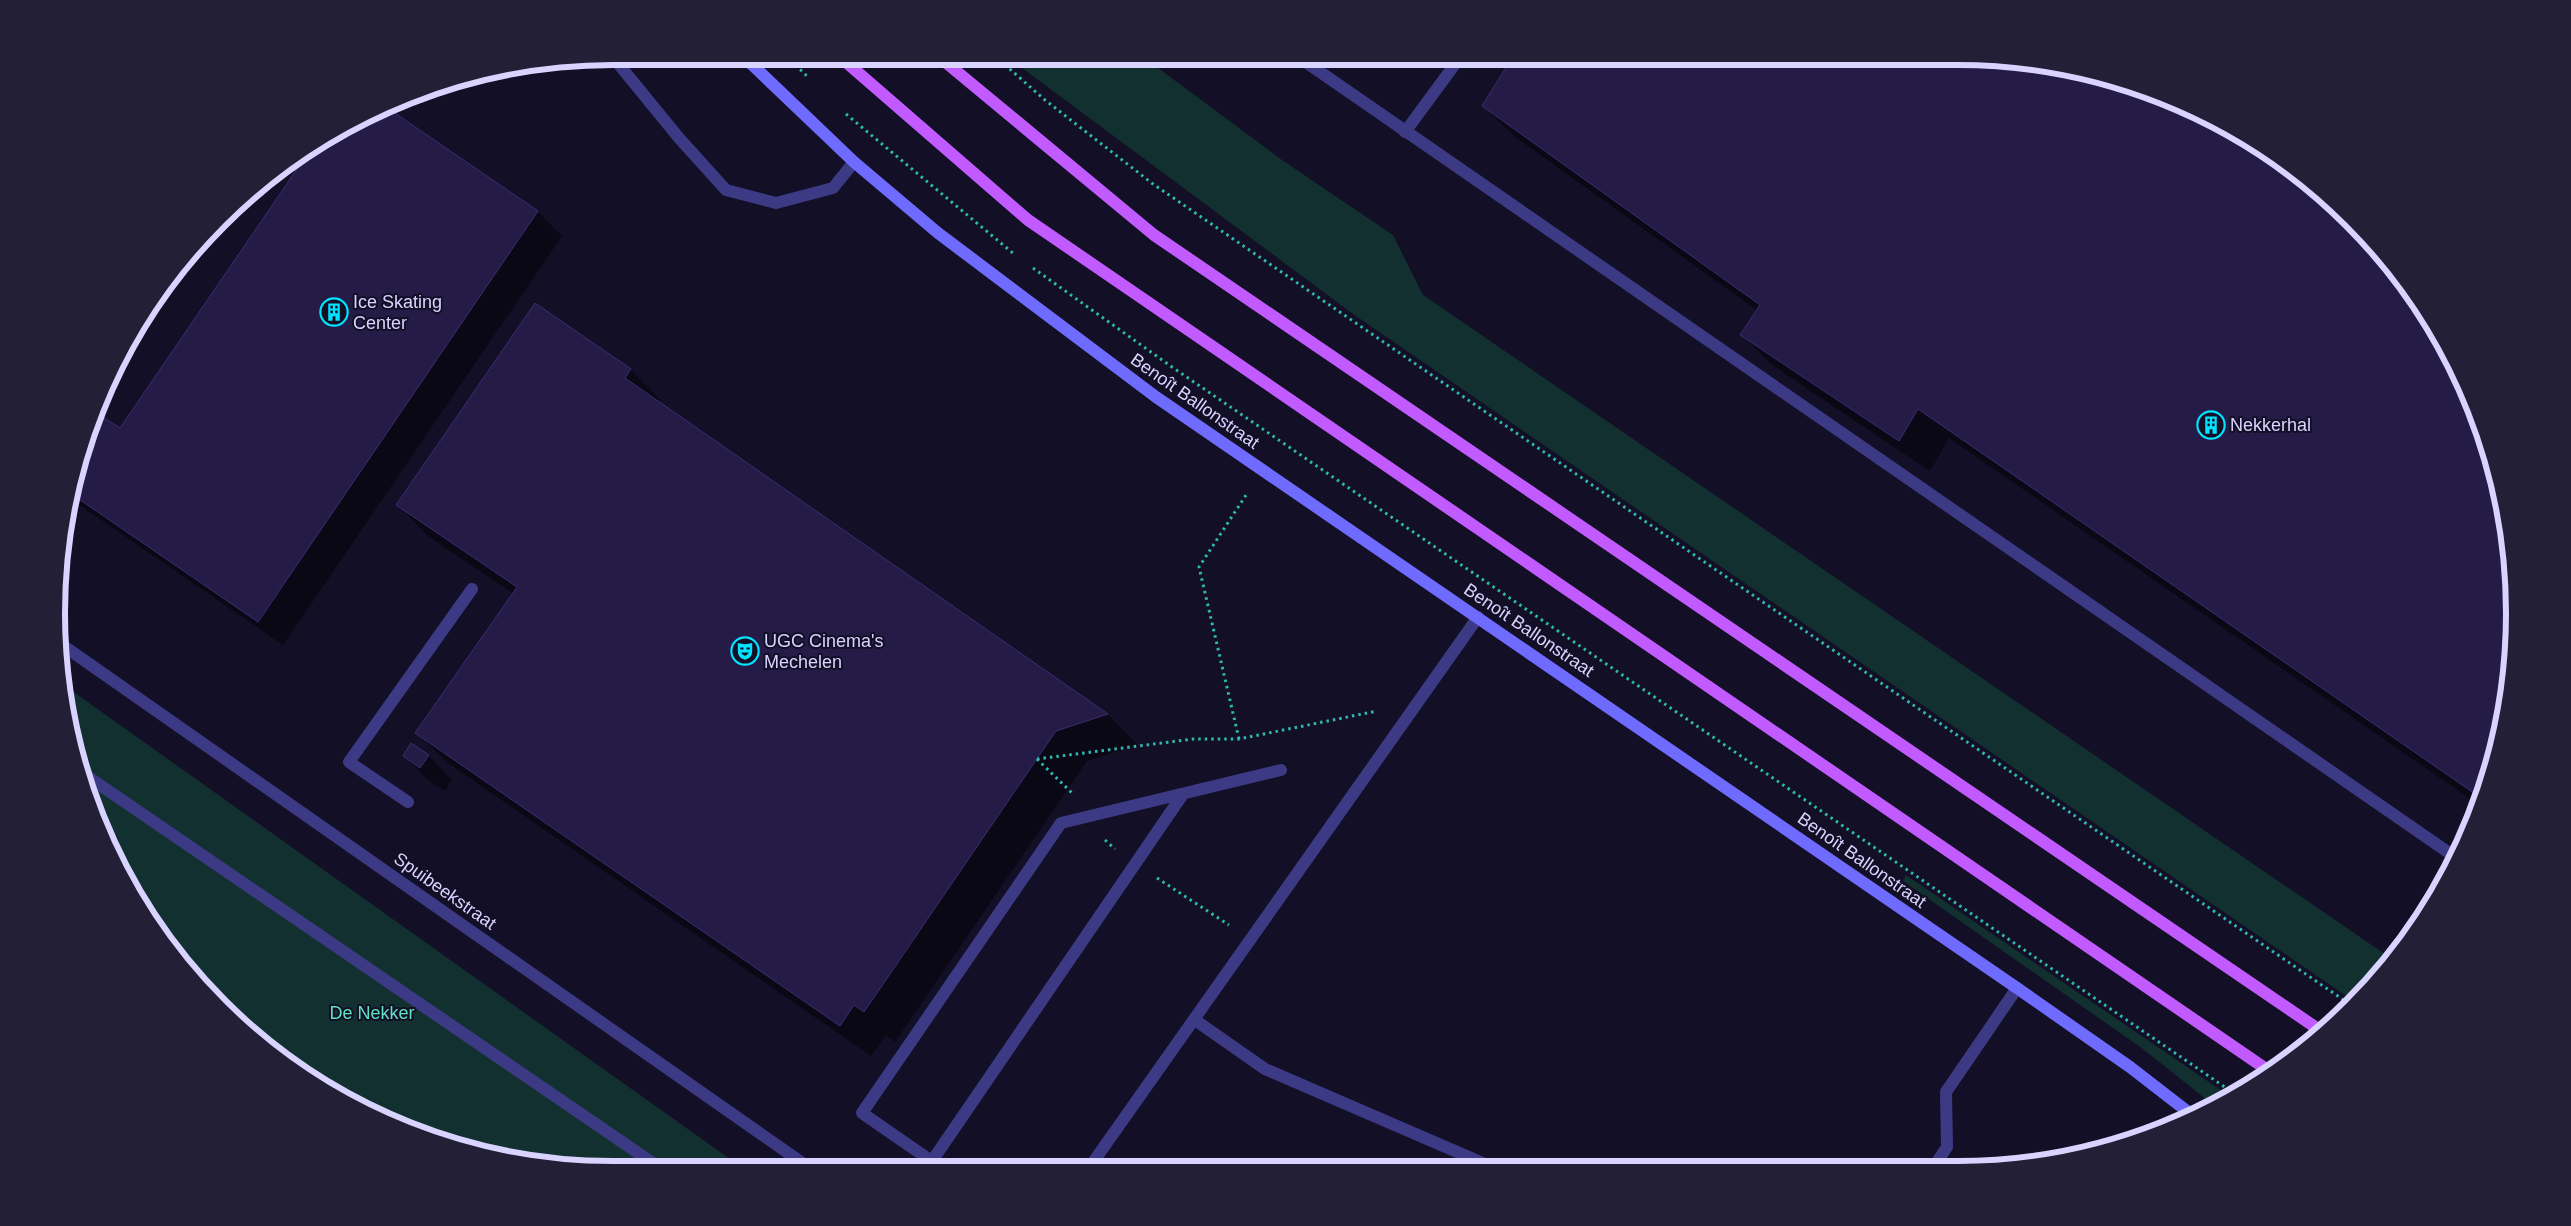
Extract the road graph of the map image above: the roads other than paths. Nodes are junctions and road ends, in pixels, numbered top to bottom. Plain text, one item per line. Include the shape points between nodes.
1 (619, 65) edge
2 (752, 65) edge
3 (849, 65) edge
4 (949, 65) edge
5 (1310, 65) edge
6 (1454, 65) edge
7 (1405, 132) junction
8 (854, 162) junction
9 (472, 589) dead end
10 (1478, 617) junction
11 (66, 648) edge
12 (1281, 770) dead end
13 (91, 779) edge
14 (1183, 794) junction
15 (408, 802) dead end
16 (2450, 853) edge
17 (2017, 988) junction
18 (1195, 1020) junction
19 (2316, 1028) edge
20 (2264, 1068) edge
21 (2186, 1110) edge
22 (649, 1161) edge
23 (800, 1161) edge
24 (931, 1161) edge
25 (940, 1161) edge
26 (1094, 1161) edge
27 (1478, 1161) edge
28 (1938, 1161) edge

1 - 8 street via 726,190 776,203 833,188
2 - 8 street, Benoît Ballonstraat
3 - 20 main road via 1028,220
4 - 19 main road via 1154,235
5 - 7 street
6 - 7 street
7 - 16 street
8 - 10 street, Benoît Ballonstraat via 962,250 1156,397
9 - 15 street via 349,762
10 - 17 street, Benoît Ballonstraat
10 - 18 street
11 - 23 street, Spuibeekstraat
12 - 14 street
13 - 22 street
14 - 24 street via 1061,823 862,1113
14 - 25 street
17 - 21 street, Benoît Ballonstraat
17 - 28 street via 1946,1092 1947,1147
18 - 26 street
18 - 27 street via 1265,1069

